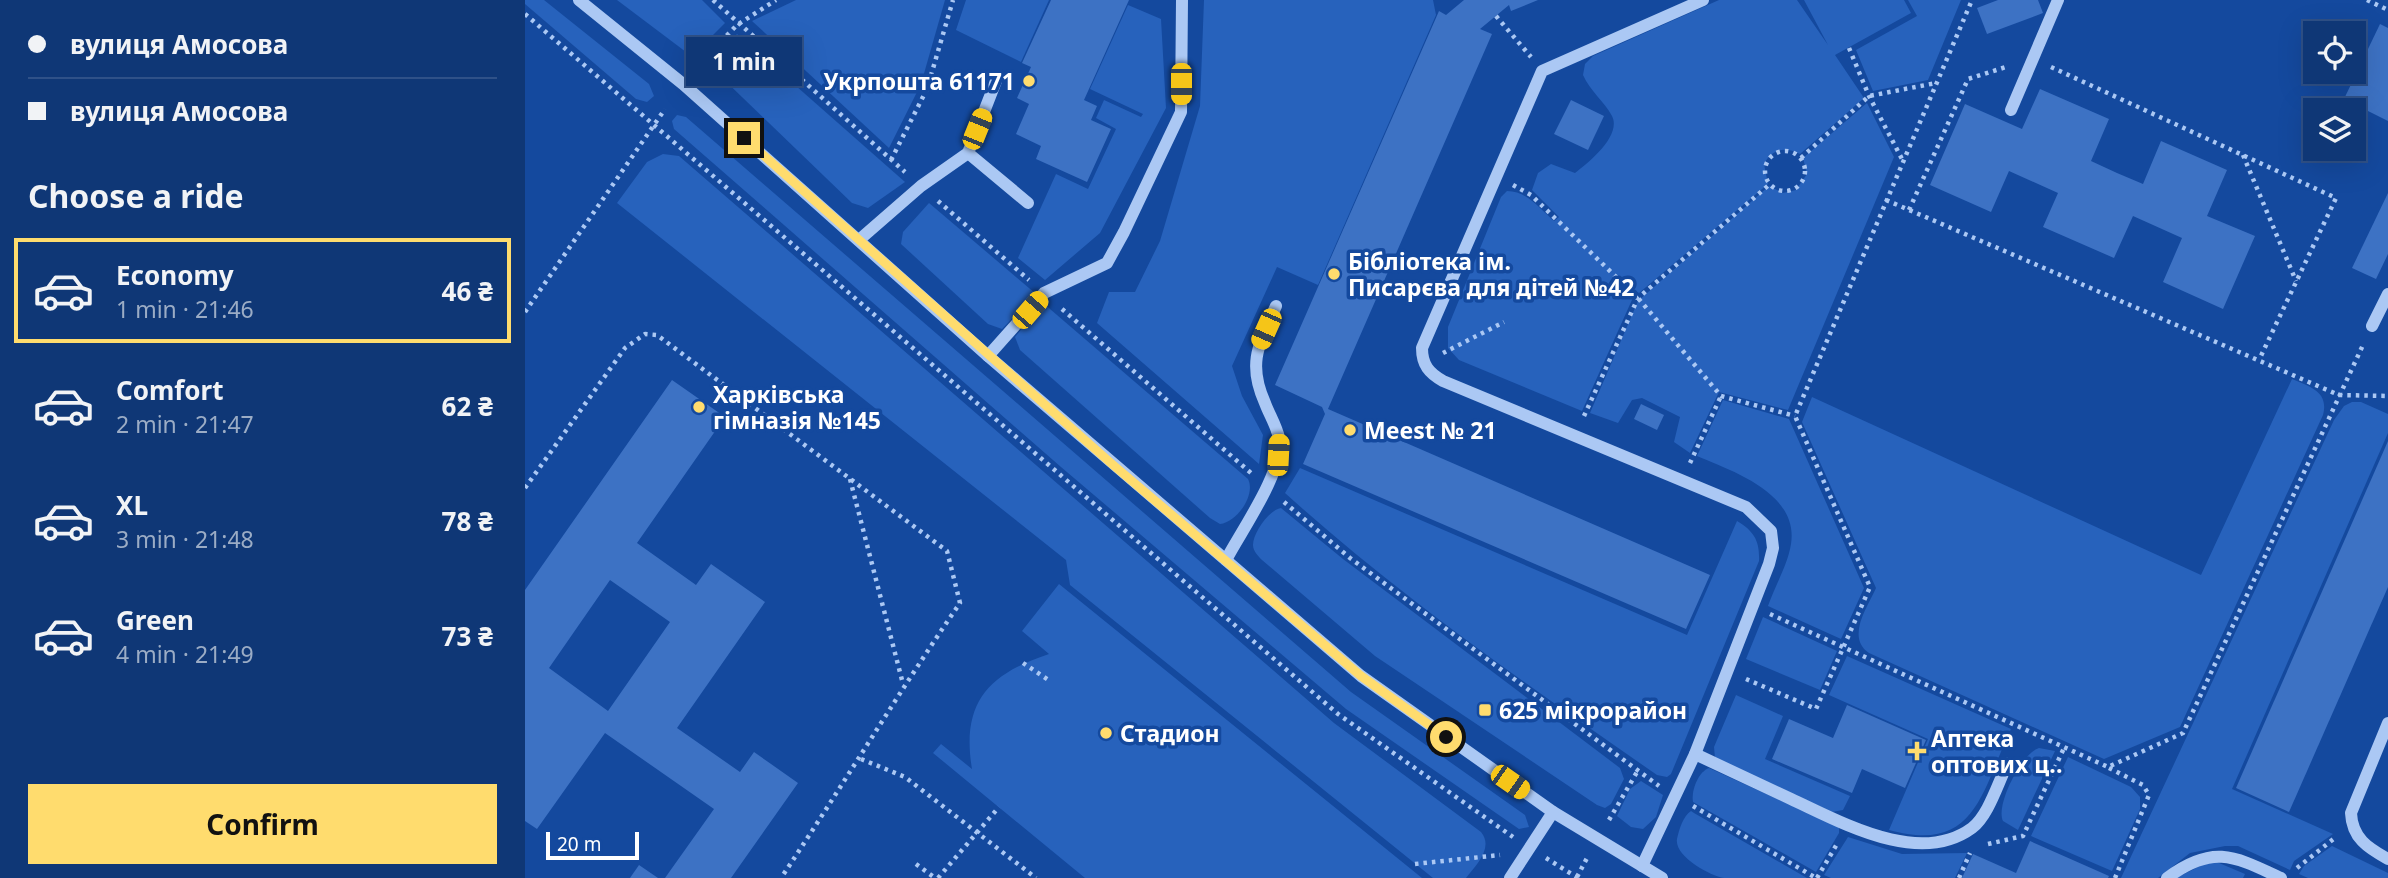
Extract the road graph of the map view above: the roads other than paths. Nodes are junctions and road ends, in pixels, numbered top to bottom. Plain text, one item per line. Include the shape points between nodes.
1 (579, 0) edge
2 (1182, 0) edge
3 (1703, 0) edge
4 (2058, 0) edge
5 (996, 81) dead end
6 (2011, 110) dead end
7 (968, 153) junction
8 (1028, 203) dead end
9 (859, 240) junction
10 (2388, 294) edge
11 (1276, 306) dead end
12 (2372, 326) road end
13 (988, 356) junction
14 (1226, 560) junction
15 (2388, 723) edge
16 (1695, 754) junction
17 (2008, 763) dead end
18 (1553, 812) junction
19 (2388, 859) edge
20 (1642, 866) junction
21 (1510, 878) edge
22 (1662, 878) edge
23 (2167, 878) edge
24 (2281, 878) edge

1 - 9 street via 683,84
2 - 13 street via 1181,112 1107,263 1044,293
3 - 16 street via 1542,71 1425,337 1424,363 1434,376 1453,386 1754,512 1771,531 1773,544 1754,607
4 - 6 street
5 - 7 street
7 - 8 street
7 - 9 street via 921,186
9 - 13 street
10 - 12 street
11 - 14 street via 1256,351 1255,372 1279,438 1278,455
13 - 14 street
14 - 18 street via 1361,676
15 - 19 street via 2353,802 2352,825 2369,848
16 - 17 street via 1870,835 1906,841 1956,836 1980,820
16 - 20 street
18 - 20 street
18 - 21 street
20 - 22 street
23 - 24 street via 2196,860 2219,856 2238,858

